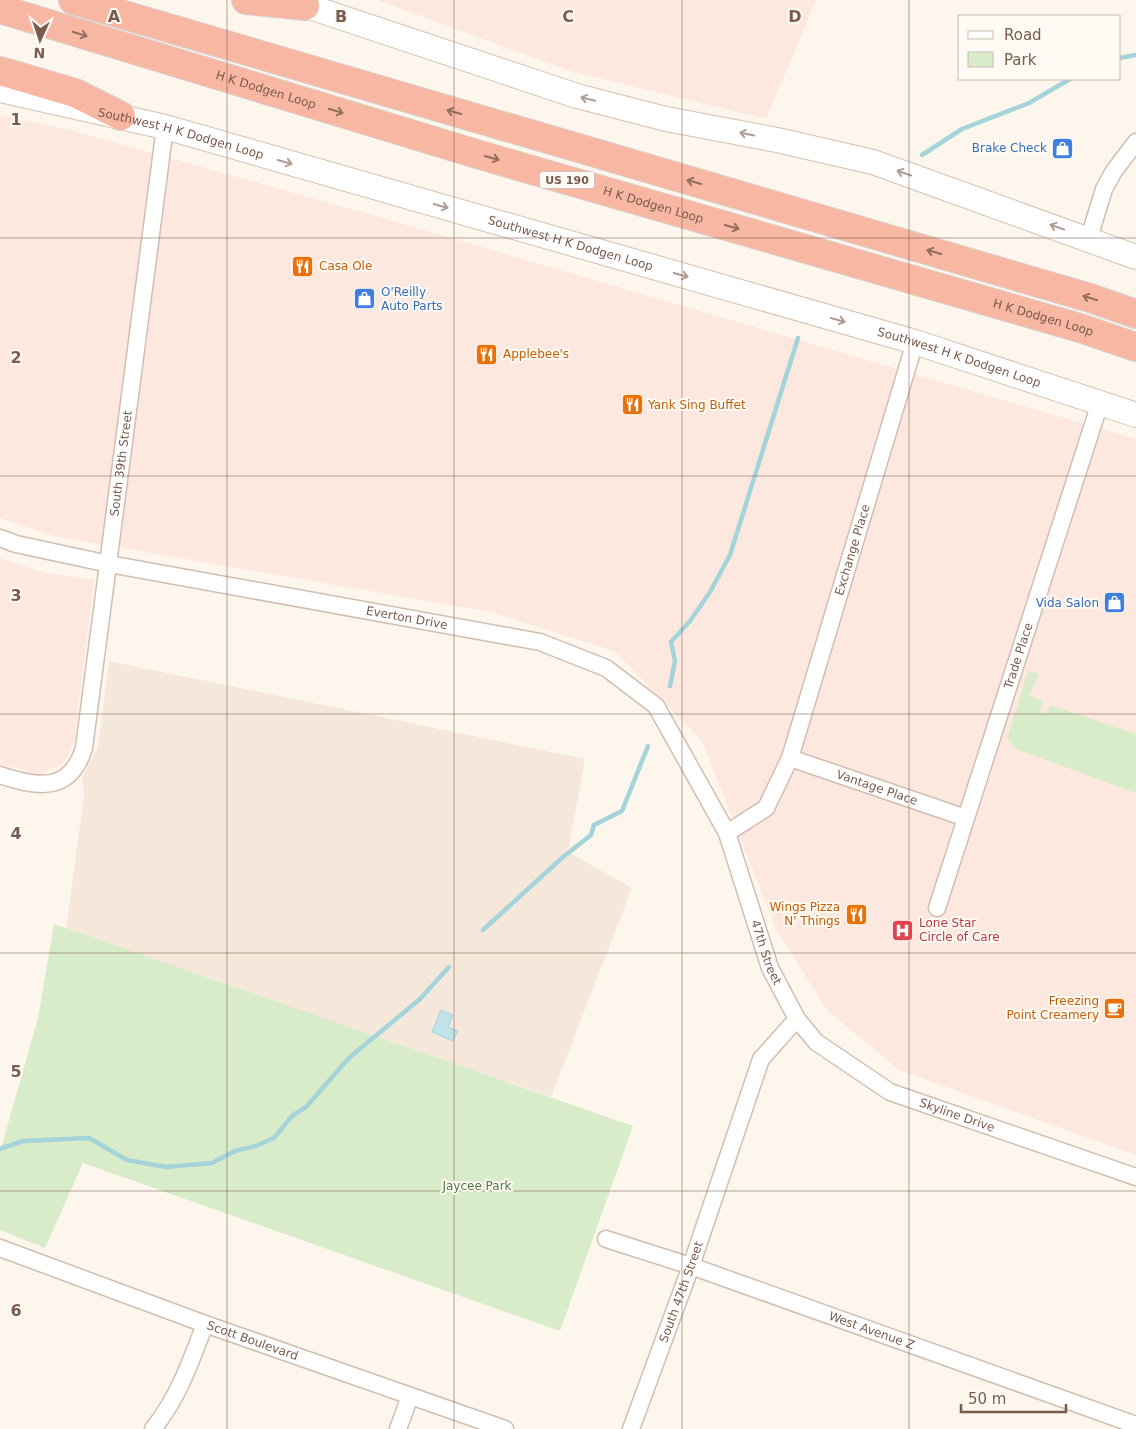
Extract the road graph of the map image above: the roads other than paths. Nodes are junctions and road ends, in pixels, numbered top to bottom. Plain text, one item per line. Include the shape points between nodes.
1 (73, 0) edge
2 (246, 0) edge
3 (298, 2) edge
4 (0, 9) edge
5 (0, 71) edge
6 (0, 90) edge
7 (121, 116) junction
8 (165, 127) junction
9 (1136, 142) edge
10 (1089, 238) junction
11 (1136, 256) edge
12 (1136, 314) edge
13 (915, 342) junction
14 (1136, 347) edge
15 (1100, 403) junction
16 (1136, 415) edge
17 (0, 538) edge
18 (109, 564) junction
19 (790, 758) junction
20 (0, 775) edge
21 (966, 818) junction
22 (727, 833) junction
23 (937, 908) dead end
24 (797, 1020) junction
25 (1136, 1177) edge
26 (606, 1239) dead end
27 (0, 1248) edge
28 (691, 1266) junction
29 (205, 1324) junction
30 (410, 1396) junction
31 (1136, 1425) edge
32 (153, 1429) edge
33 (398, 1429) edge
34 (505, 1429) edge
35 (631, 1429) edge

12 -> 1 highway, US 190 via 1072,292
2 - 3 highway
10 -> 3 main road via 873,162 666,119 577,96
4 -> 14 highway, H K Dodgen Loop / US 190 via 461,149
5 - 7 highway via 75,93
6 - 7 main road, Southwest H K Dodgen Loop
7 - 8 main road, Southwest H K Dodgen Loop
8 -> 13 main road, Southwest H K Dodgen Loop
8 - 18 street, South 39th Street
9 - 10 street via 1104,190
10 - 11 main road
13 - 15 main road, Southwest H K Dodgen Loop
13 - 19 street, Exchange Place
15 - 16 main road, Southwest H K Dodgen Loop
15 - 21 street, Trade Place
17 - 18 street, Everton Drive
18 - 20 street, South 39th Street via 84,748 78,763 51,784 26,784
18 - 22 street, Everton Drive via 540,642 606,668 656,706
19 - 21 street, Vantage Place
19 - 22 street via 766,808
21 - 23 street, Trade Place
22 - 24 street, 47th Street via 770,968
24 - 25 street, Skyline Drive via 816,1042 890,1092
24 - 28 street, South 47th Street via 761,1059
26 - 28 street, West Avenue Z
27 - 29 street, Scott Boulevard
28 - 31 street, West Avenue Z
28 - 35 street, South 47th Street
29 - 30 street, Scott Boulevard
29 - 32 street via 185,1376 166,1413
30 - 33 street
30 - 34 street, Scott Boulevard

